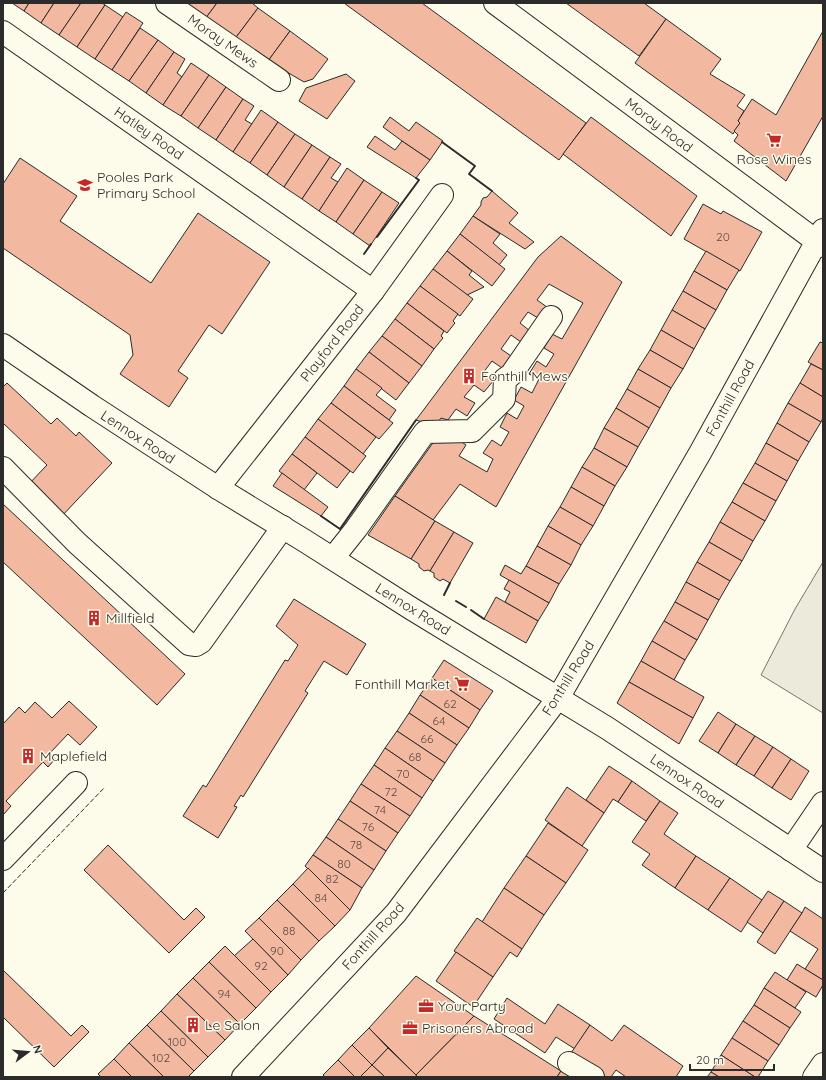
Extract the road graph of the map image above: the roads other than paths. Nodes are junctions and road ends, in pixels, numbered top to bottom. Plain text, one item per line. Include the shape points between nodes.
1 (167, 3) edge
2 (495, 3) edge
3 (3, 32) edge
4 (279, 80) dead end
5 (442, 195) dead end
6 (821, 240) edge
7 (373, 291) junction
8 (551, 317) dead end
9 (3, 345) edge
10 (3, 468) edge
11 (218, 488) junction
12 (282, 527) junction
13 (333, 558) junction
14 (558, 698) junction
15 (76, 783) dead end
16 (823, 803) edge
17 (791, 850) junction
18 (3, 859) edge
19 (823, 871) edge
20 (569, 1063) dead end
21 (823, 1064) edge
22 (243, 1077) edge
23 (593, 1077) edge
24 (814, 1077) edge

1 - 4 street, Moray Mews
2 - 6 street, Moray Road
3 - 7 street, Hatley Road
5 - 7 street, Playford Road
6 - 14 street, Fonthill Road
7 - 11 street, Playford Road
8 - 13 street via 511,375 505,379 504,399 472,431 425,432
9 - 11 street, Lennox Road
10 - 12 street via 77,543 189,644 196,645 200,642
11 - 12 street, Lennox Road
12 - 13 street, Lennox Road
13 - 14 street, Lennox Road
14 - 17 street, Lennox Road
14 - 22 street, Fonthill Road via 396,913
15 - 18 street
16 - 17 street
17 - 19 street, Lennox Road
20 - 23 street
21 - 24 street

